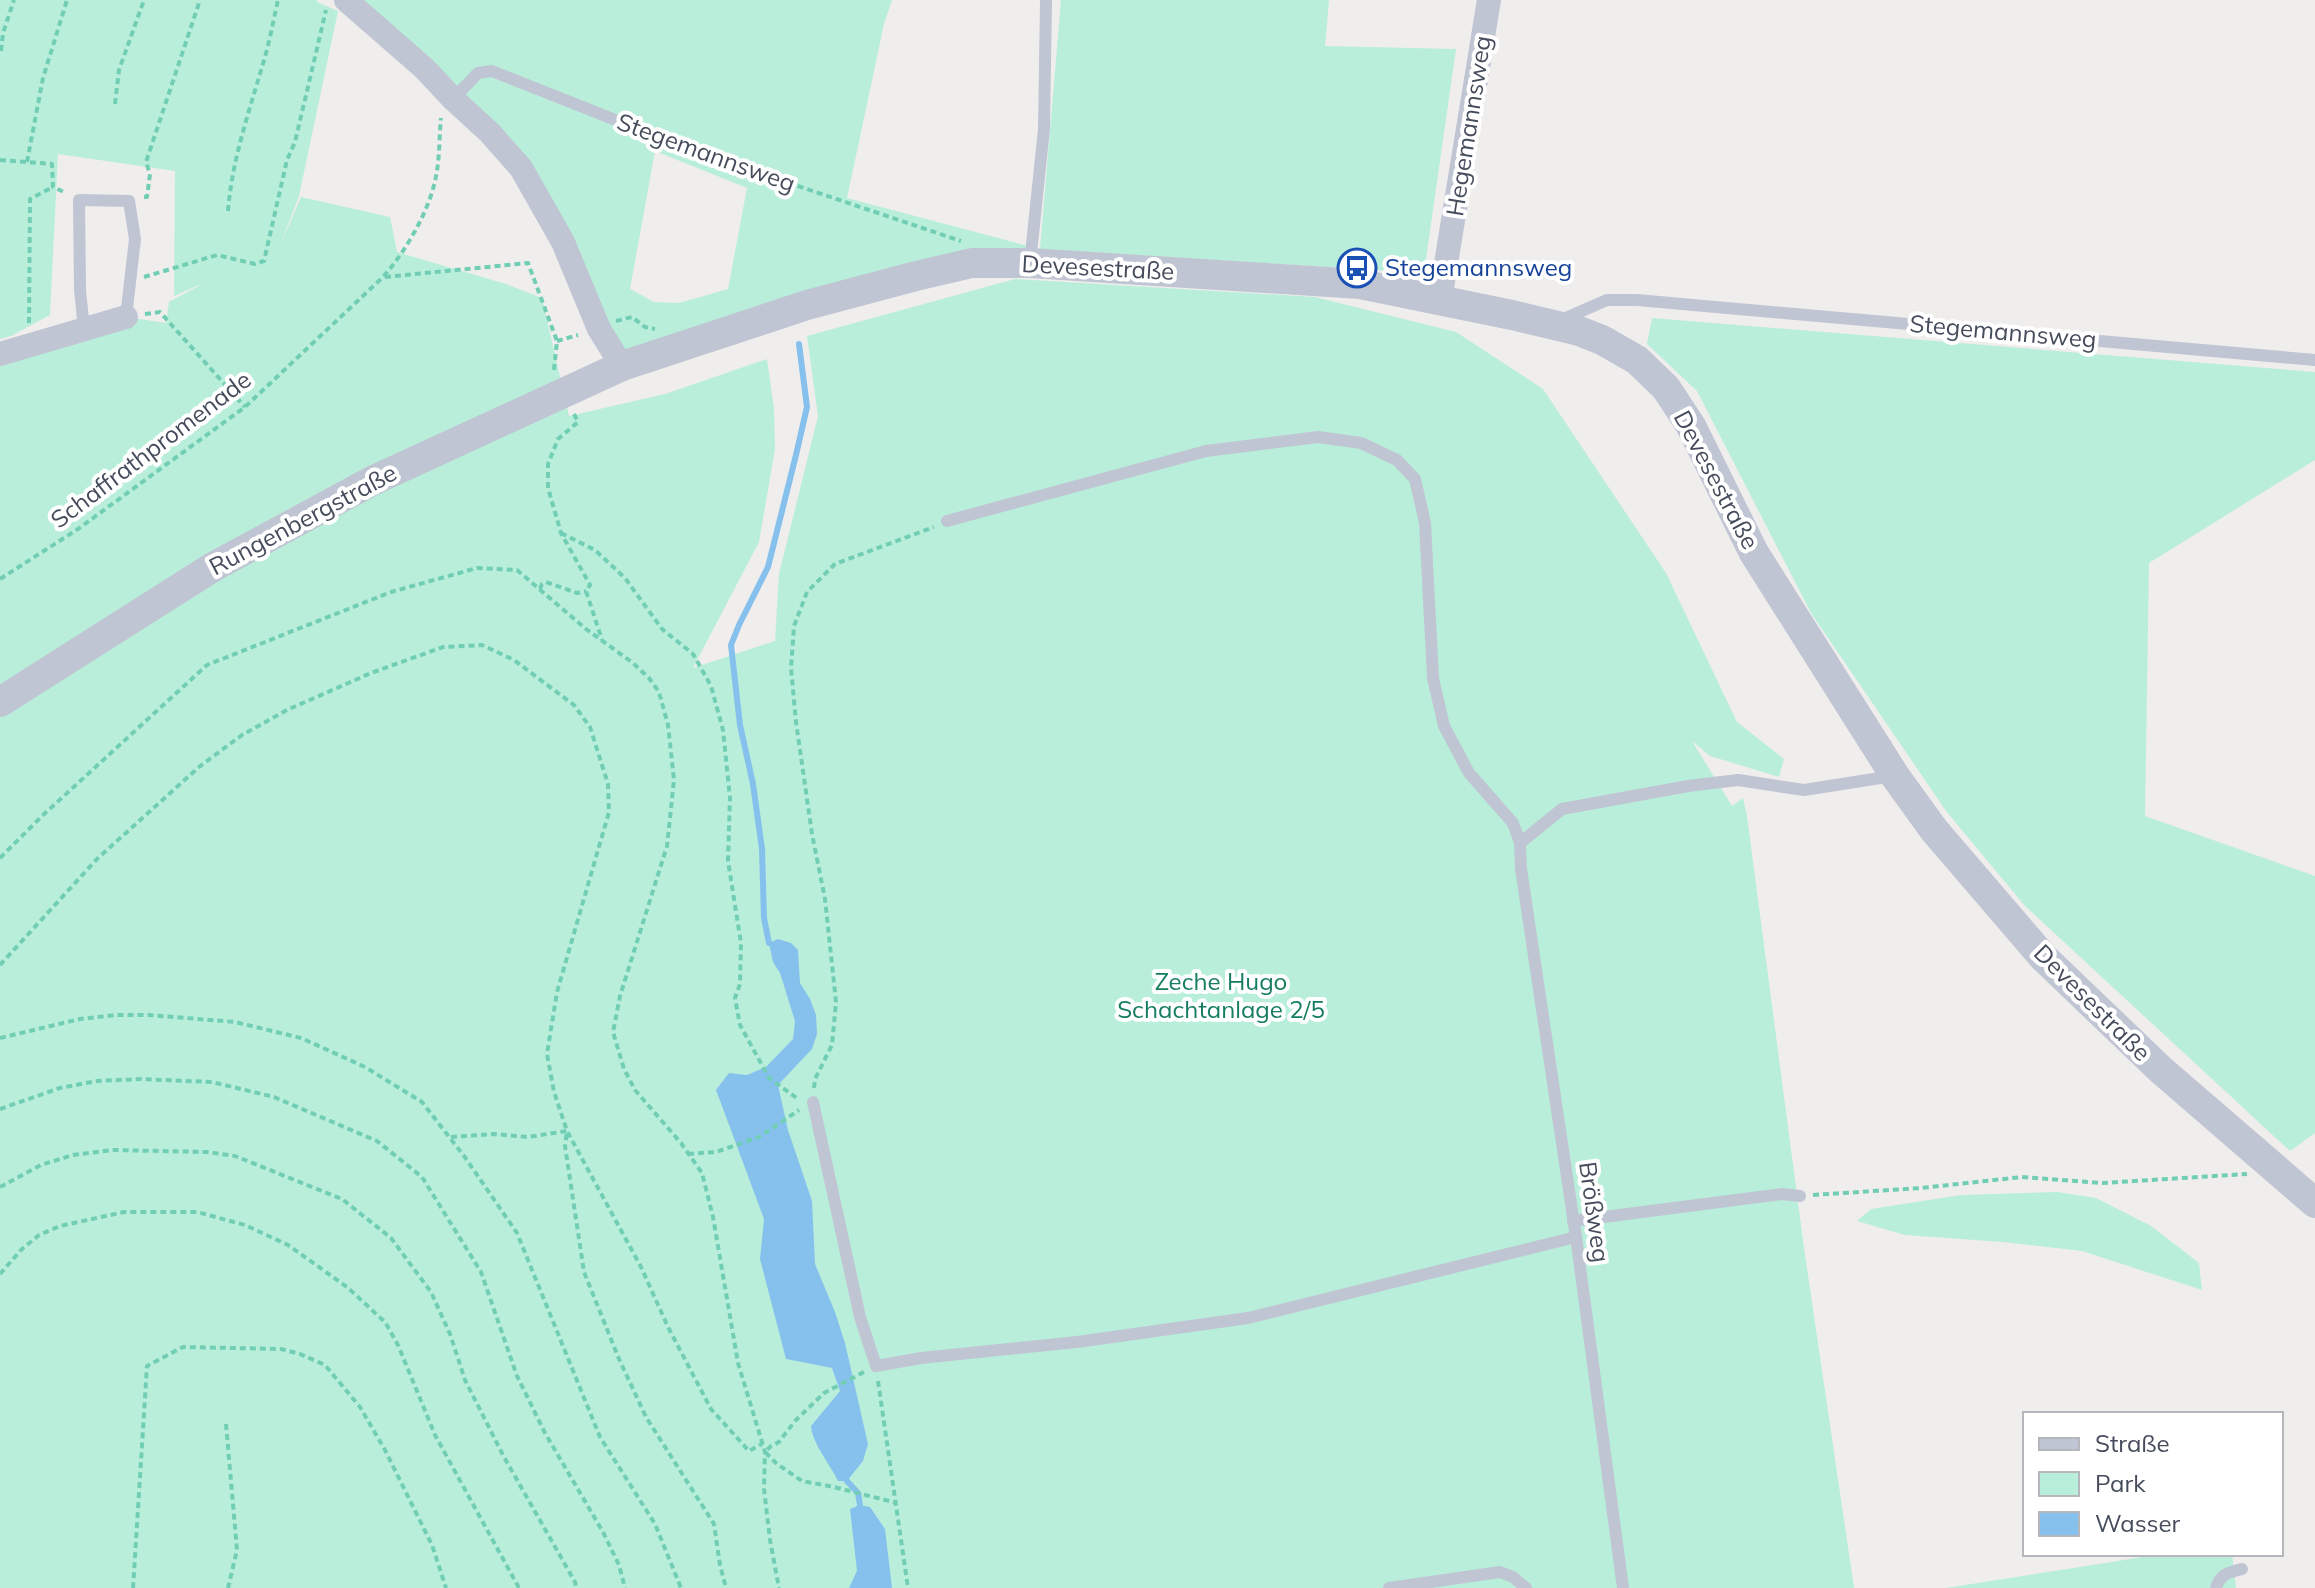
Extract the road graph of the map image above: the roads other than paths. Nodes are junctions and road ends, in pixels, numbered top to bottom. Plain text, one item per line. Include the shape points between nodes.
1 (346, 0) edge
2 (1046, 0) edge
3 (1489, 0) edge
4 (453, 99) junction
5 (691, 150) road end
6 (1030, 263) junction
7 (1440, 300) junction
8 (126, 317) joint
9 (1553, 324) junction
10 (84, 329) junction
11 (0, 354) edge
12 (2315, 360) edge
13 (622, 366) junction
14 (947, 521) road end
15 (0, 702) edge
16 (1895, 776) junction
17 (1520, 843) junction
18 (813, 1102) road end
19 (1800, 1196) road end
20 (2315, 1203) edge
21 (1573, 1221) junction
22 (1576, 1237) junction
23 (2242, 1569) dead end
24 (1397, 1587) edge
25 (1526, 1588) edge
26 (1623, 1588) edge
27 (2216, 1588) edge

1 - 4 street
2 - 6 lane via 1044,129
3 - 7 street, Hegemannsweg
4 - 5 lane, Stegemannsweg via 478,73 492,71
4 - 13 street via 521,168
6 - 7 street, Devesestraße via 1360,284
6 - 13 street, Devesestraße via 972,263 903,280 807,305
7 - 9 street, Devesestraße
8 - 10 street
8 - 10 lane via 135,239 129,201 79,200
9 - 12 lane, Stegemannsweg via 1607,300 1637,300
9 - 16 street, Devesestraße via 1602,340 1637,360 1666,388 1691,426 1754,553
10 - 11 street
13 - 15 street, Rungenbergstraße via 372,481 213,567
14 - 17 lane via 1206,451 1318,437 1361,443 1397,460 1415,479 1425,523 1433,678 1444,726 1469,773 1513,823
16 - 17 lane via 1804,790 1738,780 1688,786 1562,809
16 - 20 street, Devesestraße via 2043,957 2161,1070
17 - 21 lane, Brößweg
18 - 22 lane via 860,1317 876,1366 1248,1318
19 - 21 lane
21 - 22 lane, Brößweg
22 - 26 lane, Brößweg
23 - 27 lane via 2228,1572
24 - 25 lane via 1500,1572

